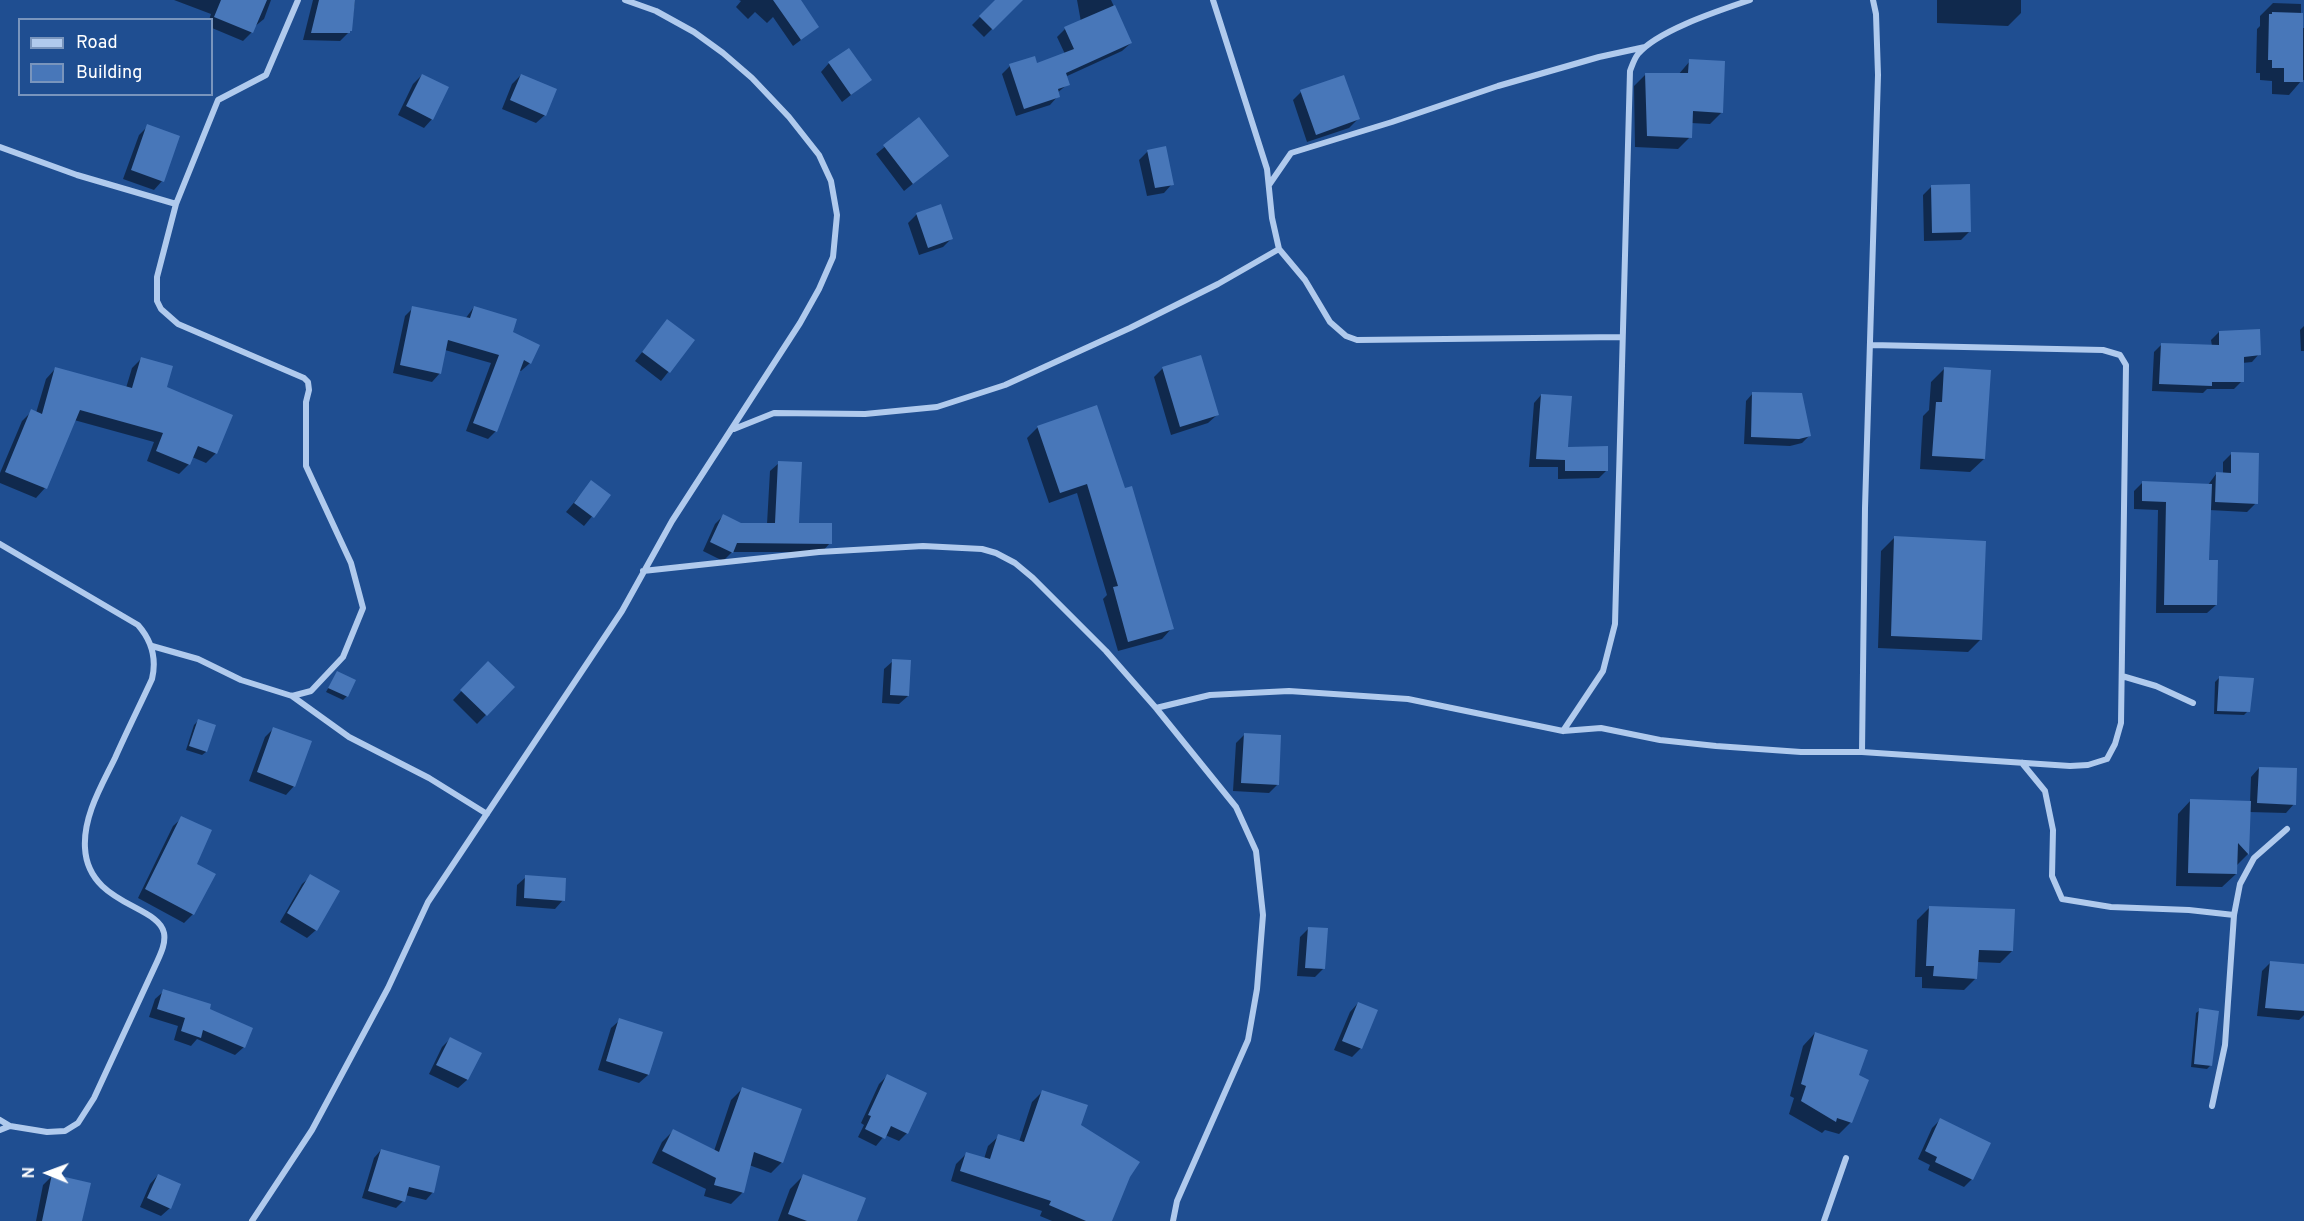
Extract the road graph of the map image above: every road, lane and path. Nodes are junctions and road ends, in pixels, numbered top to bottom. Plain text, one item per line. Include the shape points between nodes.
1 (298, 0) edge
2 (625, 0) edge
3 (1213, 0) edge
4 (1750, 0) edge
5 (1873, 0) edge
6 (1646, 46) junction
7 (0, 147) edge
8 (1269, 185) junction
9 (176, 204) junction
10 (1280, 249) junction
11 (1622, 337) junction
12 (1870, 345) junction
13 (733, 429) junction
14 (0, 544) edge
15 (643, 571) junction
16 (152, 646) junction
17 (2122, 676) junction
18 (292, 696) junction
19 (2193, 703) dead end
20 (1156, 708) junction
21 (1563, 731) junction
22 (1862, 752) junction
23 (2022, 763) junction
24 (487, 814) junction
25 (2287, 829) dead end
26 (2234, 915) junction
27 (2212, 1106) dead end
28 (0, 1120) edge
29 (10, 1126) junction
30 (0, 1130) edge
31 (1846, 1158) dead end
32 (252, 1221) edge
33 (1173, 1221) edge
34 (1824, 1221) edge

1 - 9 street via 266,75 218,100
2 - 13 street via 656,11 694,32 752,78 819,155 831,181 837,215 833,257 800,323
3 - 8 street
4 - 6 street via 1718,10
5 - 12 street via 1878,75
6 - 8 street via 1498,86 1292,153
6 - 11 street via 1636,56 1630,71
7 - 9 street
8 - 10 street
9 - 18 street via 157,277 157,302 178,324 308,382 306,466 351,563 363,608 343,657 311,691
10 - 11 street via 1305,280 1330,322 1357,340
10 - 13 street via 1119,333 1005,385 937,407 866,414 774,413
11 - 21 street via 1615,624 1604,671
12 - 17 street via 2103,350 2120,355 2126,365
12 - 22 street
13 - 15 street
14 - 16 street via 138,625
15 - 20 street via 819,552 923,546 982,549 1015,563 1033,578
15 - 24 street via 622,611
16 - 18 street via 198,659 241,680
16 - 29 street via 152,679 95,800 85,832 85,850 89,866 102,887 157,920 164,933 163,948 94,1098 78,1123 65,1131 47,1132
17 - 19 street
17 - 23 street via 2121,723 2107,759 2088,765
18 - 24 street via 349,737 429,778
20 - 21 street via 1210,695 1289,691 1408,699
20 - 33 street via 1236,807 1256,851 1263,915 1248,1040 1177,1201
21 - 22 street via 1601,728 1716,746
22 - 23 street
23 - 26 street via 2046,791 2054,830 2052,876 2062,900
24 - 32 street via 428,902 388,988 312,1130
25 - 26 street via 2254,858 2240,884
26 - 27 street via 2225,1045
28 - 29 street
29 - 30 street
31 - 34 street

